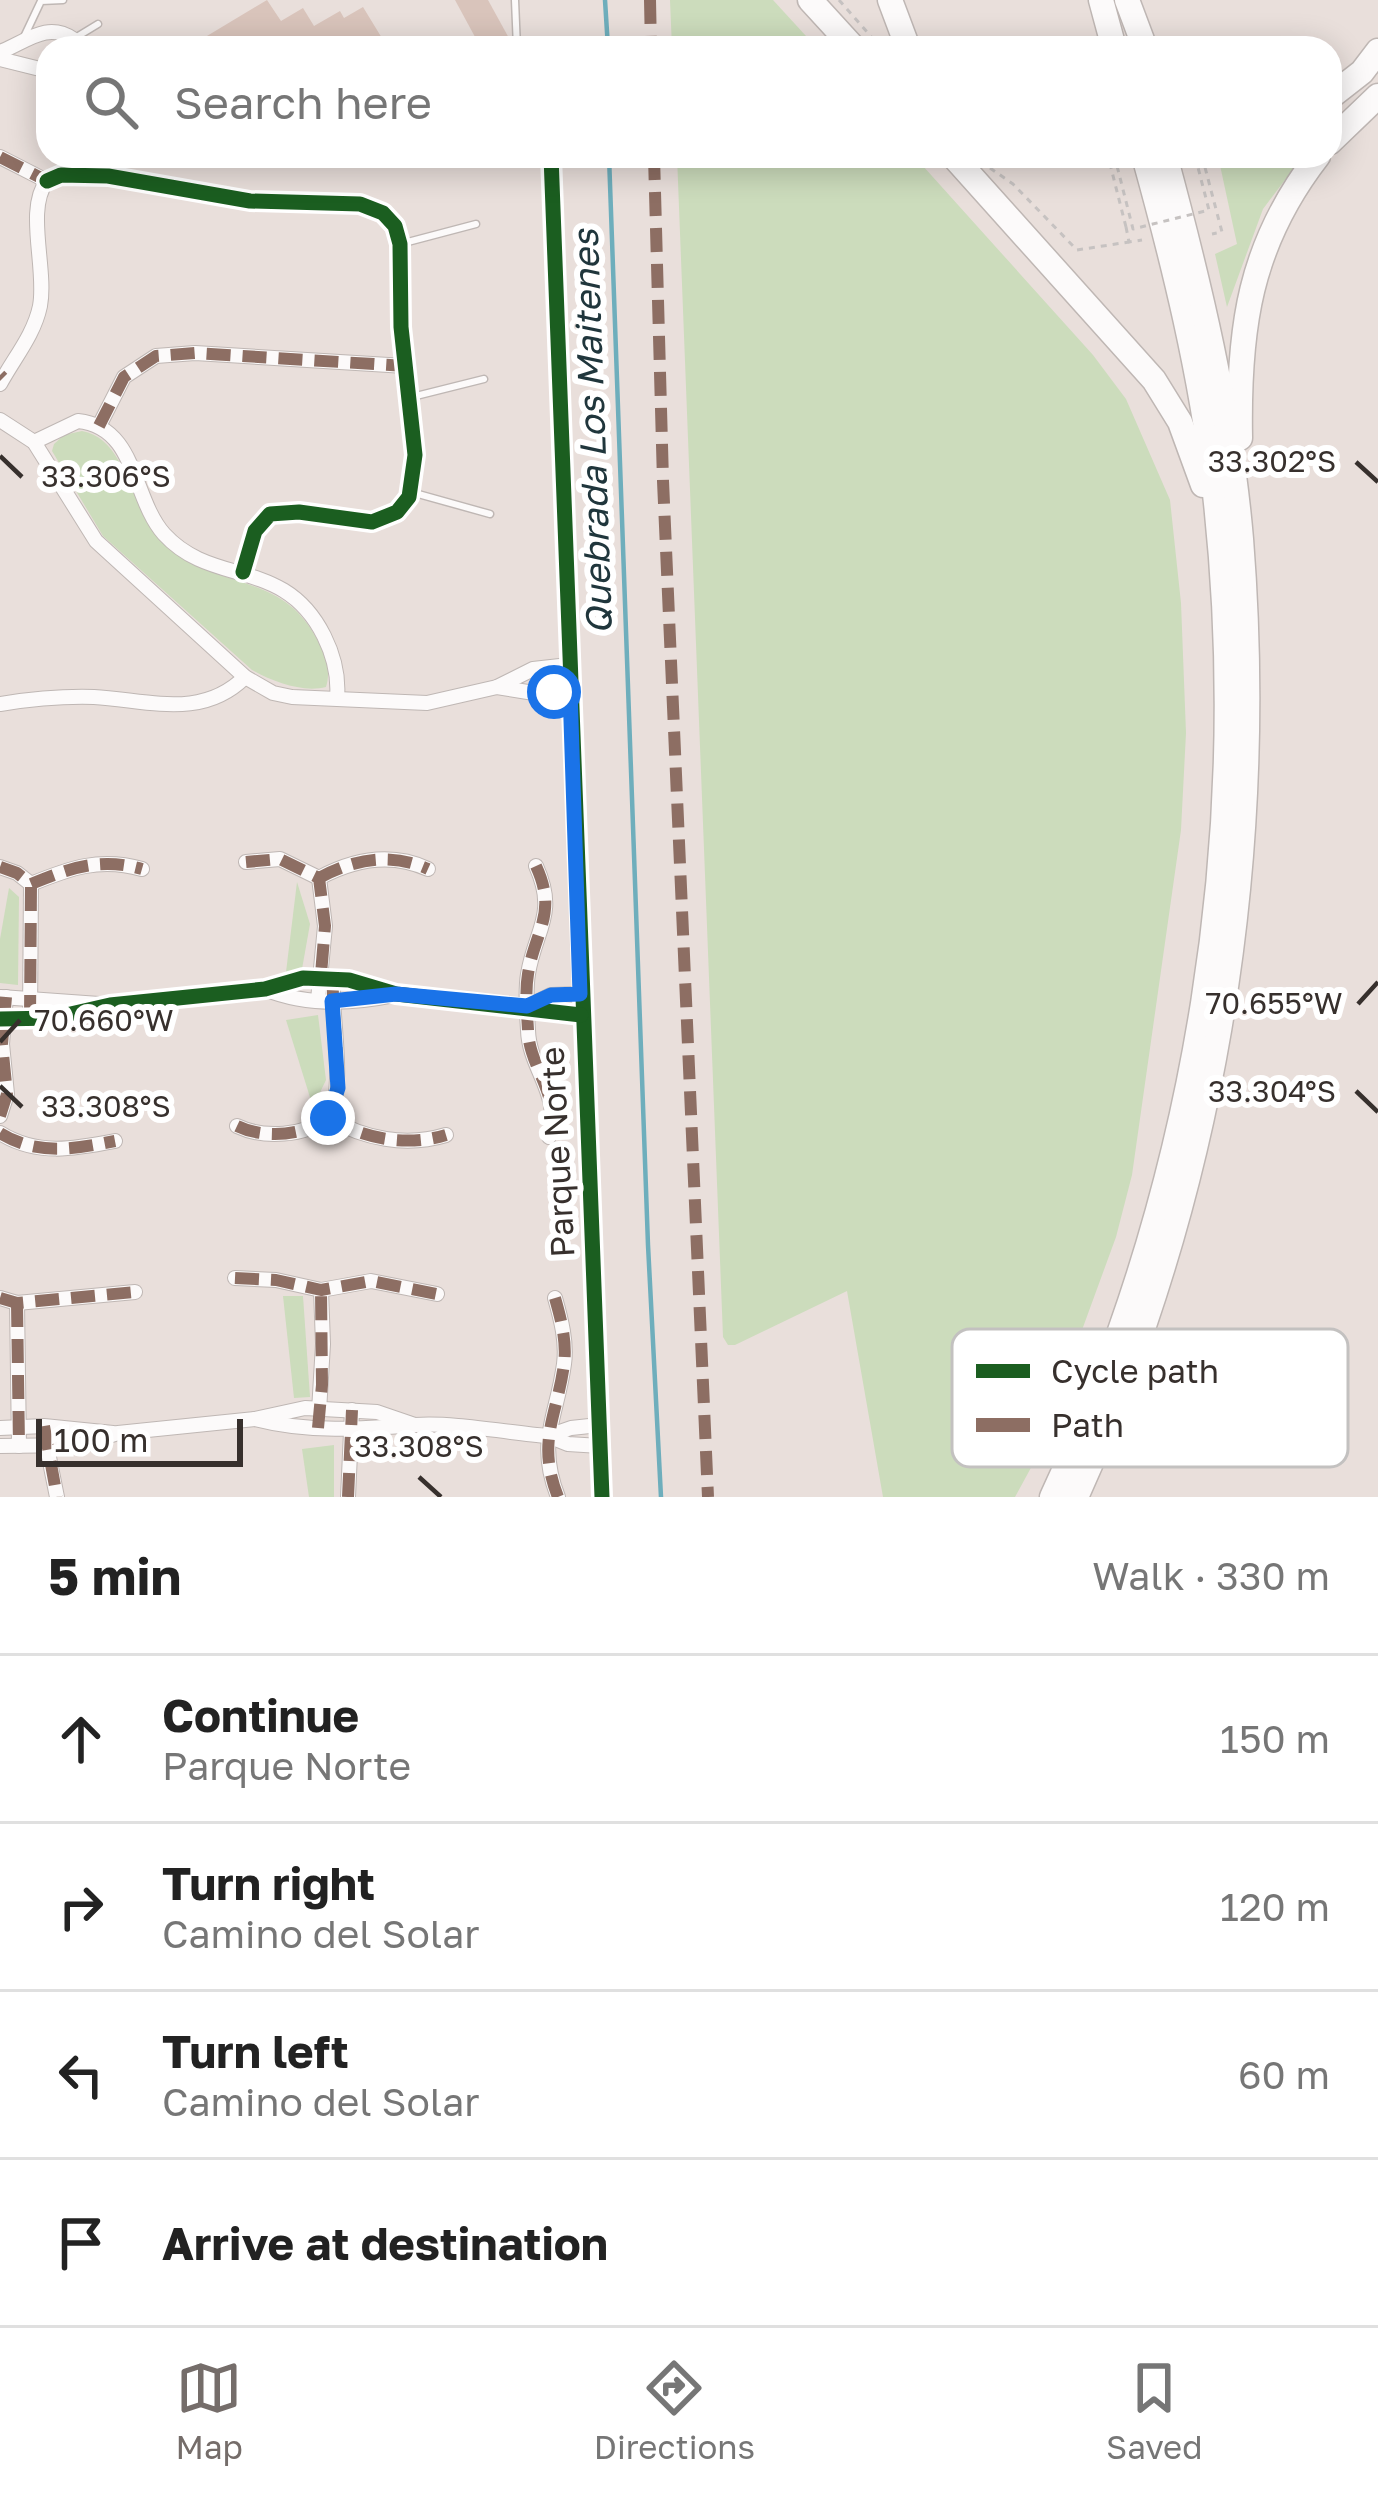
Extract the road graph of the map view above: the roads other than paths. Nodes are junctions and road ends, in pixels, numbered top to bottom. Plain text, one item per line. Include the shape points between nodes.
1 (63, 0) edge
2 (515, 0) edge
3 (810, 0) edge
4 (890, 0) edge
5 (1101, 0) edge
6 (1126, 0) edge
7 (98, 23) dead end
8 (36, 36) edge
9 (37, 36) edge
10 (65, 36) edge
11 (83, 36) edge
12 (516, 36) edge
13 (843, 36) edge
14 (904, 36) edge
15 (1100, 36) edge
16 (1111, 36) edge
17 (1137, 36) edge
18 (18, 46) junction
19 (1378, 51) edge
20 (0, 56) edge
21 (36, 67) edge
22 (1342, 88) edge
23 (1378, 96) edge
24 (1342, 130) edge
25 (0, 157) edge
26 (551, 168) edge
27 (964, 168) edge
28 (1147, 168) edge
29 (1169, 168) edge
30 (1311, 168) edge
31 (47, 181) junction
32 (476, 224) dead end
33 (400, 244) junction
34 (404, 367) junction
35 (1, 379) edge
36 (484, 379) dead end
37 (408, 398) junction
38 (0, 420) edge
39 (99, 426) junction
40 (34, 442) junction
41 (411, 492) junction
42 (490, 514) dead end
43 (1240, 536) junction
44 (1221, 558) junction
45 (243, 572) junction
46 (568, 665) junction
47 (245, 677) junction
48 (497, 687) junction
49 (570, 690) junction
50 (337, 698) junction
51 (0, 704) edge
52 (246, 862) dead end
53 (536, 866) dead end
54 (0, 867) edge
55 (142, 869) dead end
56 (428, 869) dead end
57 (319, 878) junction
58 (31, 884) junction
59 (327, 979) junction
60 (265, 988) junction
61 (396, 994) junction
62 (580, 994) junction
63 (3, 997) edge
64 (32, 997) junction
65 (325, 1001) junction
66 (110, 1005) junction
67 (527, 1006) junction
68 (581, 1015) junction
69 (2, 1019) edge
70 (30, 1019) junction
71 (0, 1116) edge
72 (328, 1118) junction
73 (237, 1126) dead end
74 (0, 1133) edge
75 (446, 1135) dead end
76 (549, 1137) dead end
77 (115, 1141) dead end
78 (235, 1278) dead end
79 (321, 1290) junction
80 (135, 1292) dead end
81 (437, 1294) dead end
82 (0, 1298) edge
83 (555, 1298) dead end
84 (17, 1303) junction
85 (1120, 1329) edge
86 (1142, 1329) edge
87 (320, 1408) junction
88 (352, 1410) junction
89 (255, 1419) junction
90 (415, 1425) junction
91 (599, 1425) junction
92 (19, 1426) junction
93 (44, 1426) junction
94 (0, 1428) edge
95 (318, 1428) junction
96 (350, 1429) junction
97 (118, 1433) junction
98 (548, 1436) junction
99 (0, 1446) edge
100 (20, 1446) junction
101 (600, 1446) junction
102 (46, 1447) junction
103 (1065, 1467) edge
104 (1088, 1467) edge
105 (57, 1497) edge
106 (348, 1497) edge
107 (559, 1497) edge
108 (602, 1497) edge
109 (1052, 1497) edge
110 (1076, 1497) edge

1 - 18 lane via 40,1
2 - 12 lane
3 - 13 highway
4 - 14 highway
5 - 15 highway
5 - 16 highway
6 - 17 highway
7 - 11 lane
8 - 18 street
9 - 10 street
18 - 20 street
19 - 22 highway
20 - 21 street
23 - 24 highway
25 - 31 street
26 - 46 street, Parque Norte
27 - 44 highway via 1167,399 1196,464
28 - 44 highway via 1193,362
29 - 43 highway via 1210,341
30 - 43 highway via 1275,225 1246,308
31 - 33 street via 108,176 250,201 360,204 389,218
31 - 35 street via 38,202 38,312
32 - 33 lane
33 - 34 street
34 - 37 street
34 - 39 street via 156,356 124,377
36 - 37 lane
37 - 41 street
38 - 40 street
39 - 40 street via 73,422
39 - 45 street via 129,458 166,537 202,561
40 - 47 street via 96,541
41 - 42 lane
41 - 45 street via 397,512 372,522 270,514 255,531
43 - 86 highway via 1246,773 1235,917 1197,1148
44 - 85 highway via 1226,666 1213,932 1173,1163
45 - 50 street via 286,590 312,616 335,663
46 - 48 street via 523,672
46 - 49 street, Parque Norte
47 - 50 street via 282,695
47 - 51 street via 193,705 87,697
48 - 49 street
48 - 50 street via 427,703
49 - 62 street, Parque Norte
52 - 57 street via 280,859
53 - 67 street via 546,913
54 - 58 street
55 - 58 street via 89,863
56 - 57 street via 379,859
57 - 59 street
58 - 64 street
59 - 60 street
59 - 61 street
59 - 65 street
60 - 65 street
60 - 66 street
61 - 65 street
61 - 67 street
62 - 67 street
62 - 68 street, Parque Norte
63 - 64 street
63 - 69 street
64 - 66 street
64 - 70 street
65 - 72 street via 338,1088
66 - 70 street
67 - 68 street
67 - 76 street via 529,1042 552,1102
68 - 91 street, Parque Norte
69 - 70 street
69 - 71 street via 7,1094
72 - 73 street via 304,1131 260,1134
72 - 75 street via 384,1139
74 - 77 street via 45,1149
78 - 79 street
79 - 81 street via 371,1281
79 - 87 street
80 - 84 street
82 - 84 street
83 - 98 street via 565,1360
84 - 92 street
87 - 88 street
87 - 89 street
87 - 95 street
88 - 90 street
88 - 96 street
89 - 95 street
89 - 97 street
90 - 96 street
90 - 98 street
91 - 98 street
91 - 101 street, Parque Norte
92 - 93 street
92 - 94 street
92 - 100 street
93 - 97 street
93 - 102 street
95 - 96 street
96 - 106 street
97 - 102 street
98 - 101 street
98 - 107 street
99 - 100 street
100 - 102 street
101 - 108 street, Parque Norte
102 - 105 street
103 - 109 highway
104 - 110 highway

